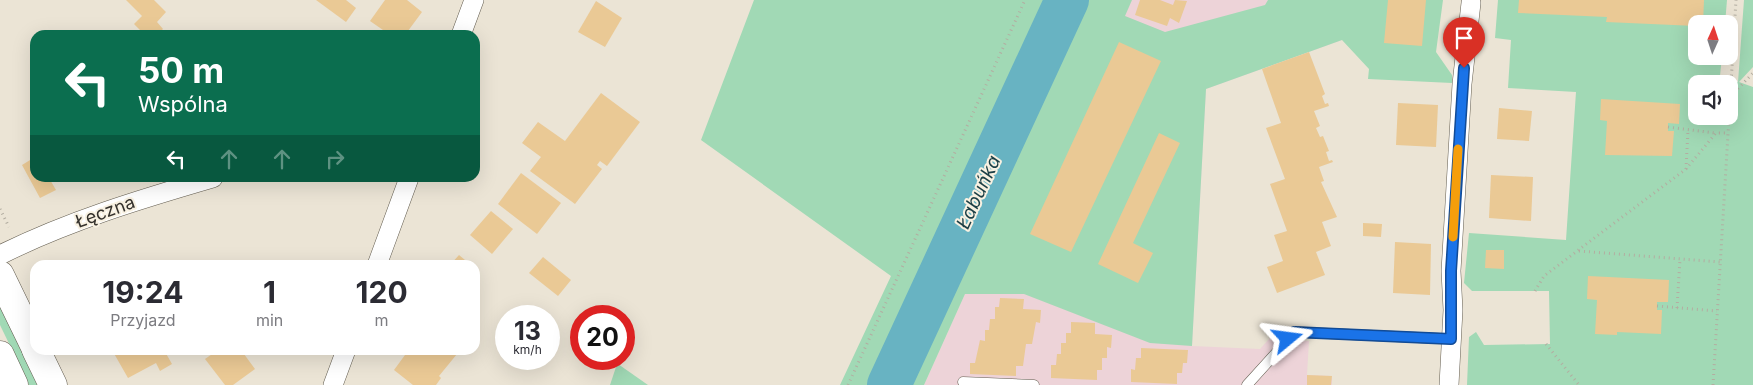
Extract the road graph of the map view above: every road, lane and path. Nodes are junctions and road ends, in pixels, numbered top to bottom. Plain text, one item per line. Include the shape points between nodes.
1 (474, 0) edge
2 (1025, 0) edge
3 (1736, 0) edge
4 (1470, 3) dead end
5 (463, 30) edge
6 (1753, 73) edge
7 (1731, 75) edge
8 (1747, 80) junction
9 (1753, 80) edge
10 (1738, 89) edge
11 (1728, 125) edge
12 (1668, 127) dead end
13 (1688, 130) junction
14 (1716, 133) junction
15 (1728, 133) junction
16 (1686, 169) junction
17 (201, 182) edge
18 (408, 182) edge
19 (1578, 251) junction
20 (0, 255) edge
21 (1680, 259) junction
22 (379, 260) edge
23 (1720, 262) junction
24 (0, 275) edge
25 (1535, 291) dead end
26 (1657, 306) dead end
27 (1676, 308) junction
28 (1717, 311) junction
29 (30, 337) edge
30 (1451, 339) junction
31 (1546, 344) dead end
32 (0, 355) edge
33 (39, 355) edge
34 (344, 355) edge
35 (963, 382) dead end
36 (14, 385) edge
37 (53, 385) edge
38 (333, 385) edge
39 (848, 385) edge
40 (1034, 385) edge
41 (1247, 385) edge
42 (1449, 385) edge
43 (1579, 385) edge
44 (1713, 385) edge

1 - 5 street
2 - 39 path
3 - 7 path
4 - 30 street via 1451,261
6 - 8 path
8 - 9 path
8 - 10 path
11 - 15 path
12 - 13 path
13 - 14 path
13 - 16 path
14 - 15 path
14 - 16 path
15 - 23 path
16 - 19 path
17 - 20 street, Łęczna via 128,204
18 - 22 street
19 - 21 path
19 - 25 path via 1544,276
21 - 23 path
21 - 27 path
23 - 28 path
24 - 29 main road
26 - 27 path
27 - 28 path
28 - 44 path
30 - 41 lane via 1294,332
30 - 42 street
31 - 43 path
32 - 36 main road
33 - 37 main road
34 - 38 street
35 - 40 lane

